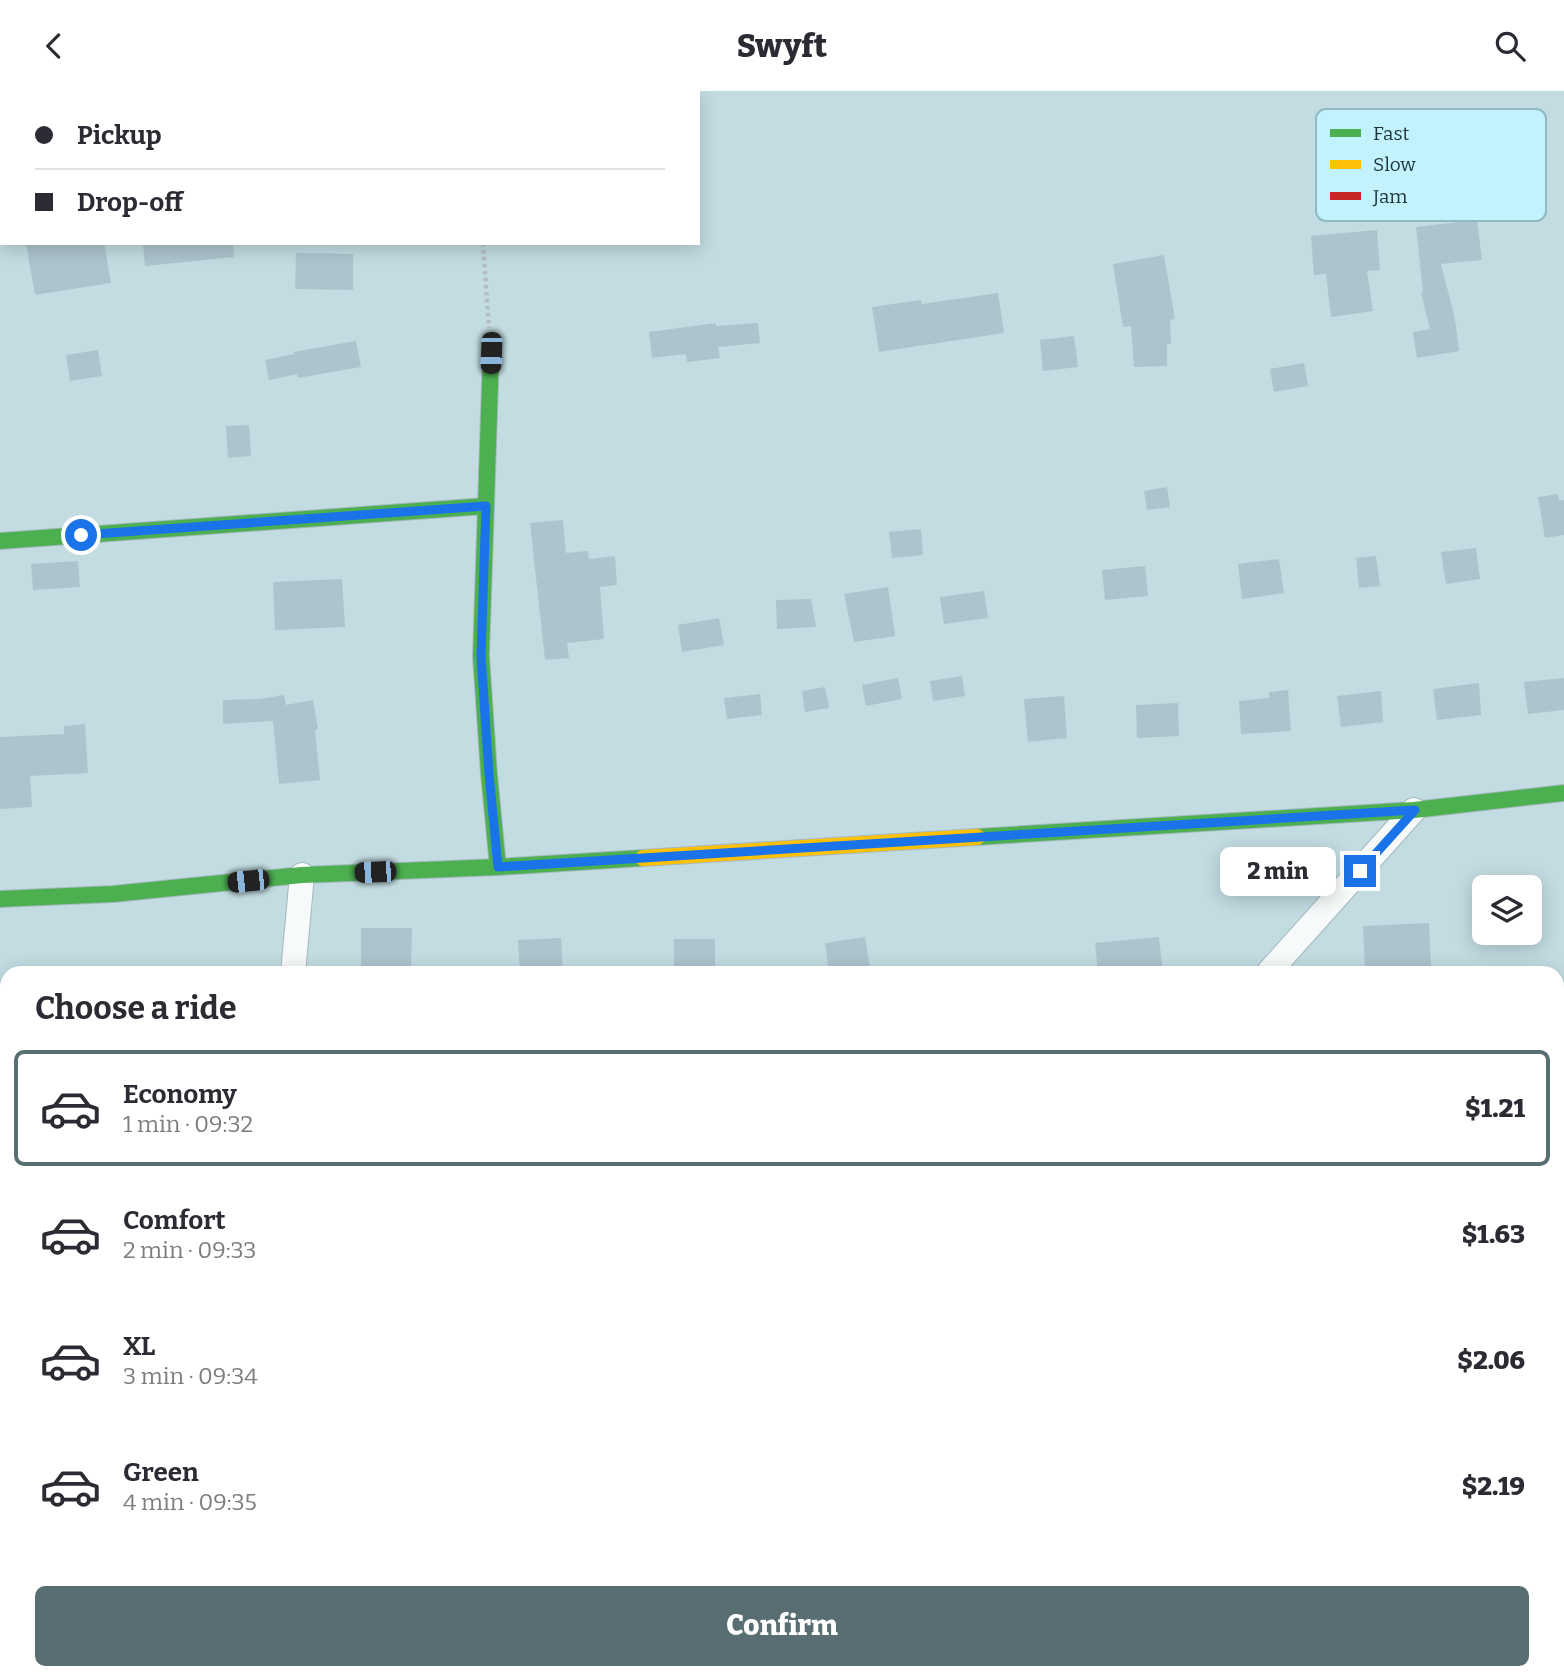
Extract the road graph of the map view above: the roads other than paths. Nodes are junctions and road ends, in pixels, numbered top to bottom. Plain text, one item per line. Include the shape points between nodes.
1 (491, 353) road end
2 (486, 506) junction
3 (0, 541) edge
4 (1564, 793) edge
5 (1415, 810) junction
6 (498, 867) junction
7 (302, 876) junction
8 (0, 899) edge
9 (294, 966) edge
10 (1274, 966) edge

1 - 2 street
2 - 3 street
2 - 6 street via 481,656
4 - 5 street
5 - 6 street
5 - 10 street
6 - 7 street
7 - 8 street via 113,894
7 - 9 street

